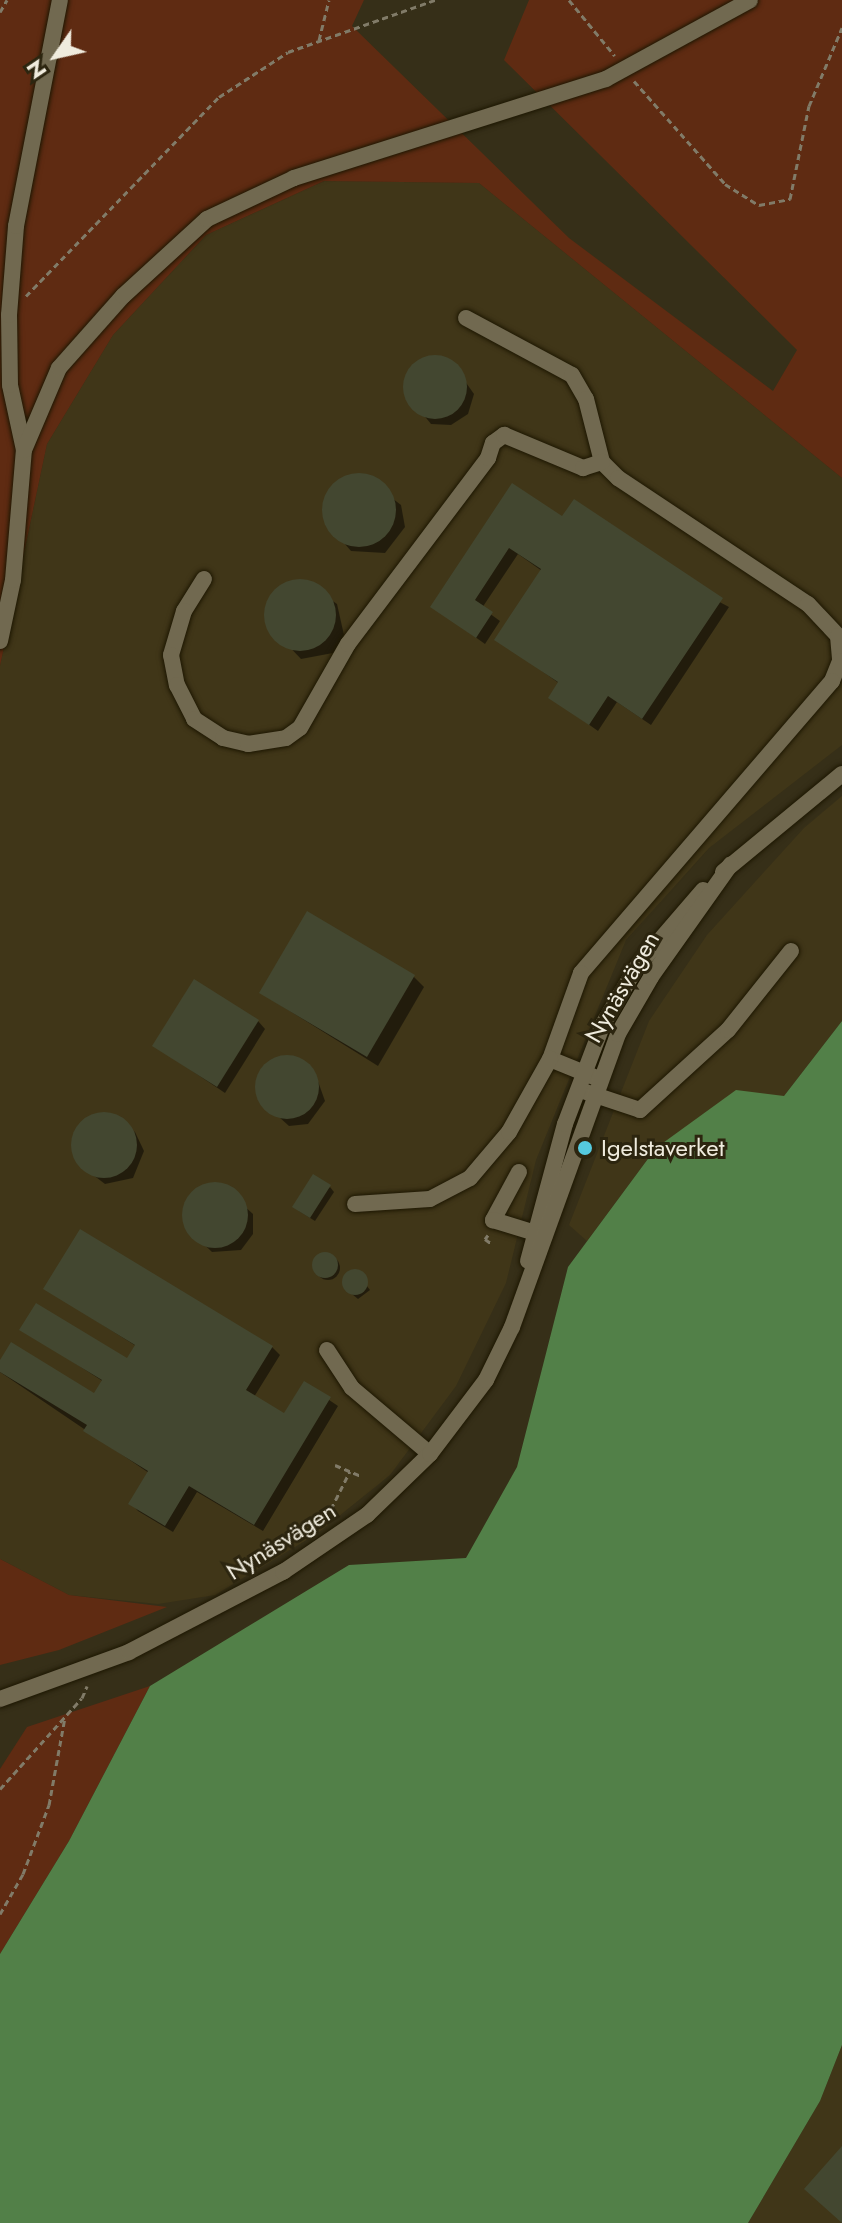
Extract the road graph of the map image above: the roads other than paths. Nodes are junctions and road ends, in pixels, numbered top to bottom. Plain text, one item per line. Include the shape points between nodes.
1 (60, 0) edge
2 (750, 0) edge
3 (466, 318) dead end
4 (24, 450) junction
5 (602, 462) junction
6 (204, 579) dead end
7 (0, 641) edge
8 (842, 774) edge
9 (791, 951) dead end
10 (550, 1059) junction
11 (588, 1084) junction
12 (519, 1172) dead end
13 (355, 1204) dead end
14 (541, 1235) junction
15 (327, 1350) dead end
16 (430, 1454) junction
17 (0, 1699) edge

1 - 4 street via 16,226 10,385
2 - 4 street via 624,69 402,147 294,178 207,219 123,296 59,368
3 - 5 street via 572,375 586,399
4 - 7 street via 13,580
5 - 6 street via 583,468 504,435 493,443 488,458 348,644 300,728 286,738 248,744 223,738 194,719 177,685 171,655 184,611
5 - 10 street via 628,487 827,619 838,636 840,661 819,697 581,973
8 - 11 street, Nynäsvägen via 682,910 636,968
9 - 11 street via 728,1030 640,1110
10 - 11 street
10 - 13 street via 509,1132 470,1178 430,1199
11 - 14 street, Nynäsvägen
12 - 14 street via 493,1220
14 - 16 street, Nynäsvägen via 512,1327 486,1380
15 - 16 street via 352,1388
16 - 17 street, Nynäsvägen via 341,1534 184,1626 87,1669

